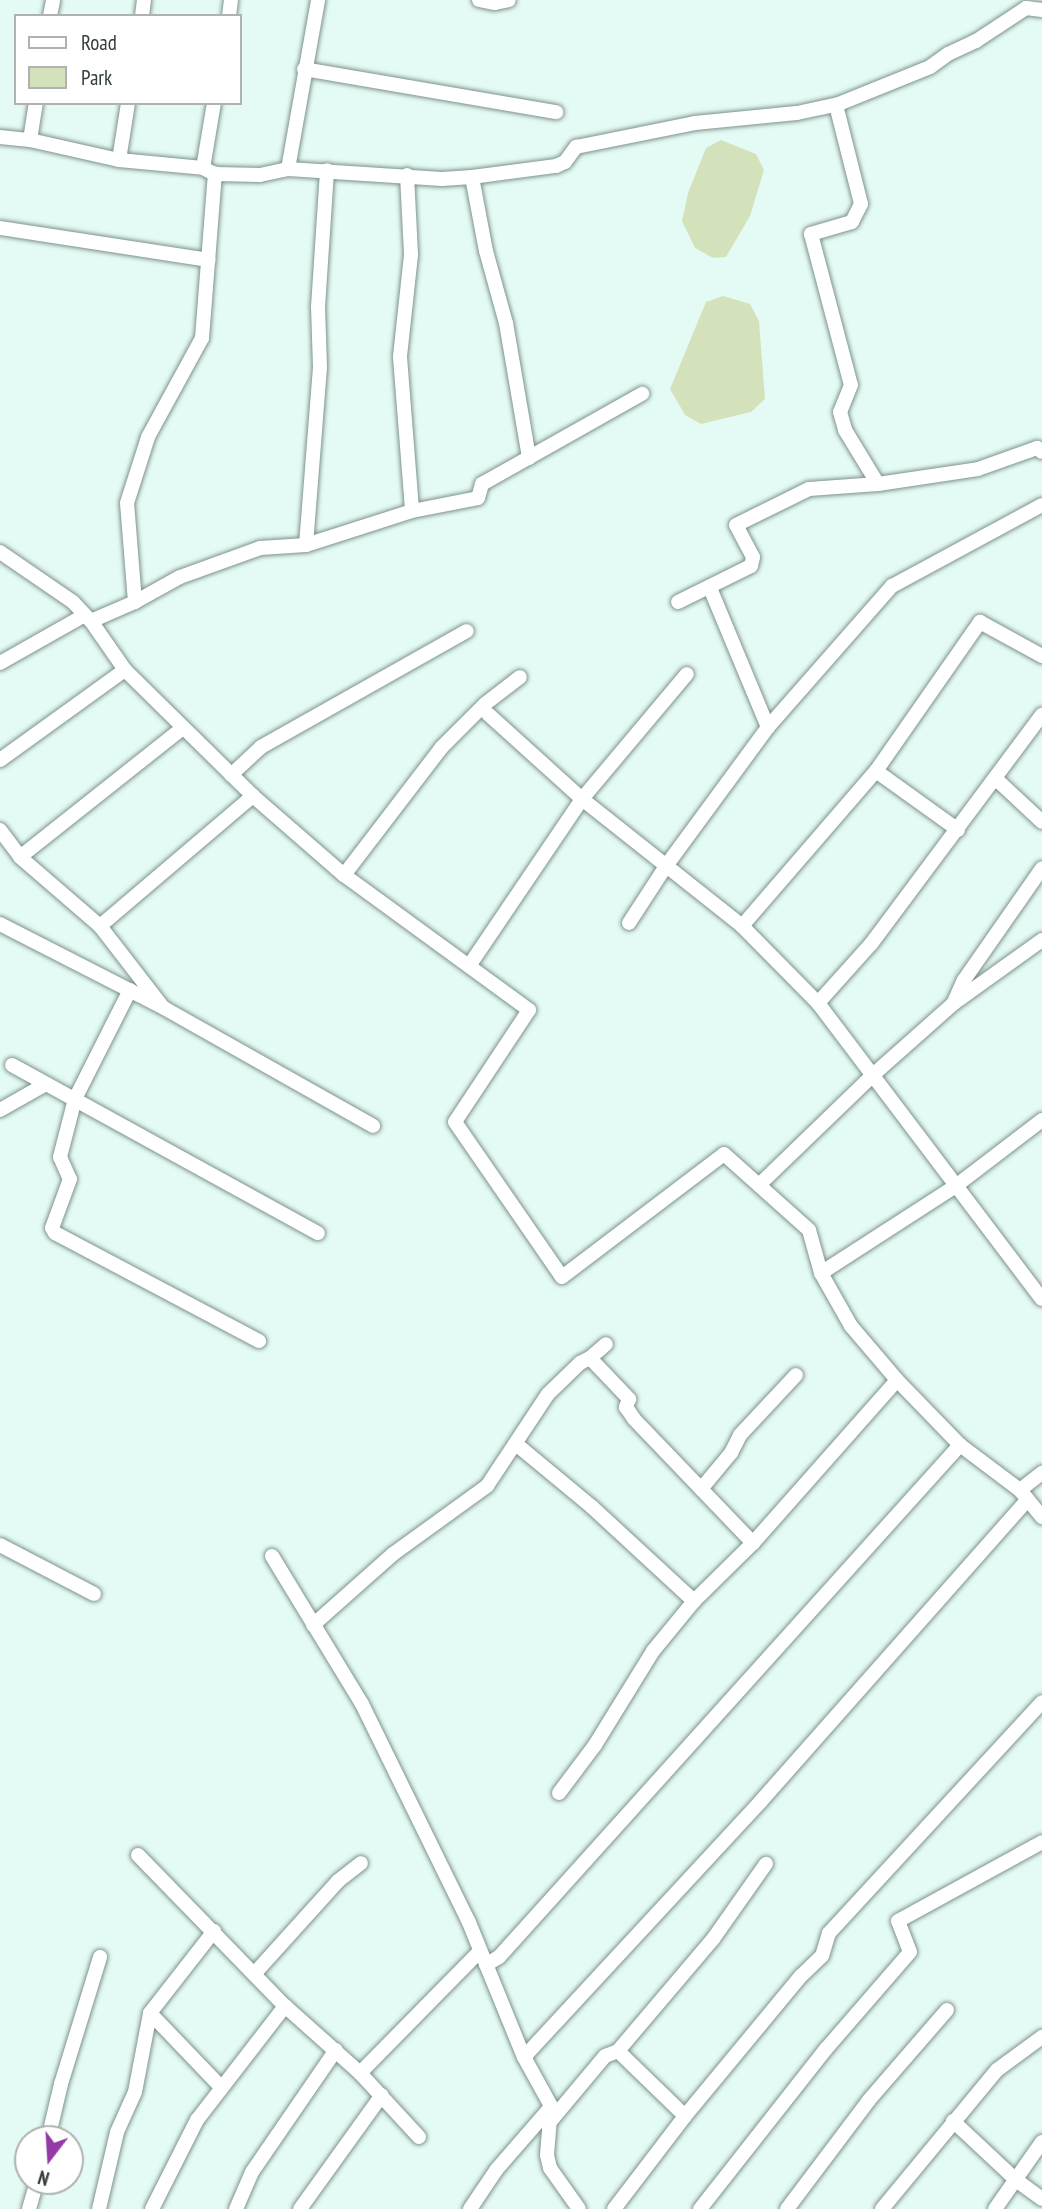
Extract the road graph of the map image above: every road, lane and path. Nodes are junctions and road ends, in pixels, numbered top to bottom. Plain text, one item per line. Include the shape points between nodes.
1 (318, 0) edge
2 (479, 0) edge
3 (509, 0) edge
4 (1042, 10) edge
5 (304, 69) junction
6 (36, 105) edge
7 (128, 105) edge
8 (214, 105) edge
9 (836, 105) junction
10 (556, 112) dead end
11 (0, 138) edge
12 (30, 141) junction
13 (119, 160) junction
14 (288, 169) junction
15 (327, 170) junction
16 (209, 171) junction
17 (407, 175) junction
18 (472, 177) junction
19 (0, 228) edge
20 (209, 260) junction
21 (642, 394) dead end
22 (1042, 452) edge
23 (528, 458) junction
24 (878, 484) junction
25 (1042, 505) edge
26 (412, 511) junction
27 (306, 545) junction
28 (0, 552) edge
29 (710, 588) junction
30 (135, 602) junction
31 (678, 602) dead end
32 (87, 618) junction
33 (467, 631) dead end
34 (1042, 656) edge
35 (0, 663) edge
36 (125, 670) junction
37 (687, 674) dead end
38 (520, 677) dead end
39 (488, 714) dead end
40 (1042, 715) edge
41 (183, 727) junction
42 (768, 727) junction
43 (0, 760) edge
44 (876, 771) junction
45 (232, 775) junction
46 (995, 778) junction
47 (253, 796) junction
48 (582, 799) junction
49 (1042, 822) edge
50 (0, 830) edge
51 (958, 830) junction
52 (20, 857) junction
53 (666, 866) junction
54 (1042, 868) edge
55 (344, 875) junction
56 (629, 923) dead end
57 (0, 924) edge
58 (100, 926) junction
59 (742, 926) junction
60 (1042, 940) edge
61 (469, 966) junction
62 (130, 990) junction
63 (818, 1003) junction
64 (954, 1003) junction
65 (164, 1008) junction
66 (12, 1066) dead end
67 (874, 1074) junction
68 (46, 1084) junction
69 (75, 1099) junction
70 (0, 1110) edge
71 (1042, 1120) edge
72 (373, 1126) dead end
73 (759, 1185) junction
74 (957, 1185) junction
75 (318, 1233) dead end
76 (821, 1273) junction
77 (1039, 1291) edge
78 (259, 1341) dead end
79 (606, 1344) dead end
80 (590, 1358) junction
81 (796, 1375) dead end
82 (897, 1380) junction
83 (516, 1444) junction
84 (960, 1445) junction
85 (1042, 1473) edge
86 (701, 1489) junction
87 (1023, 1495) junction
88 (1042, 1517) edge
89 (752, 1543) junction
90 (0, 1545) edge
91 (272, 1556) dead end
92 (94, 1594) dead end
93 (694, 1601) junction
94 (313, 1625) junction
95 (1042, 1702) edge
96 (558, 1793) dead end
97 (1042, 1842) edge
98 (138, 1855) dead end
99 (360, 1863) dead end
100 (766, 1864) dead end
101 (214, 1931) junction
102 (480, 1951) junction
103 (100, 1957) dead end
104 (486, 1965) junction
105 (255, 1973) junction
106 (285, 2006) junction
107 (947, 2010) dead end
108 (150, 2013) junction
109 (1042, 2037) edge
110 (336, 2050) junction
111 (618, 2051) junction
112 (524, 2057) junction
113 (360, 2073) junction
114 (221, 2087) junction
115 (382, 2095) junction
116 (551, 2106) junction
117 (685, 2116) junction
118 (954, 2121) junction
119 (548, 2124) junction
120 (51, 2125) edge
121 (419, 2137) dead end
122 (1042, 2143) edge
123 (1016, 2180) junction
124 (1042, 2199) edge
125 (99, 2209) edge
126 (152, 2209) edge
127 (236, 2209) edge
128 (300, 2209) edge
129 (470, 2209) edge
130 (579, 2209) edge
131 (614, 2209) edge
132 (700, 2209) edge
133 (787, 2209) edge
134 (882, 2209) edge
135 (995, 2209) edge

1 - 5 street
2 - 3 street
4 - 9 street via 1026,8 930,66
5 - 10 street
5 - 14 street
6 - 12 street
7 - 13 street
8 - 16 street
9 - 18 street via 695,122 576,147 556,166
9 - 24 street via 861,204 852,222 811,234 851,385 840,412 845,430
11 - 12 street
12 - 13 street
13 - 16 street
14 - 15 street
14 - 16 street via 260,175
15 - 17 street
15 - 27 street via 318,307 320,368
16 - 20 street
17 - 18 street
17 - 26 street via 411,255 401,370
18 - 23 street via 506,323
19 - 20 street
20 - 30 street via 202,338 148,437 127,503
21 - 23 street
22 - 24 street via 1037,448 978,469
23 - 26 street via 482,484 478,498
24 - 29 street via 809,489 740,522 737,530 754,562
25 - 42 street via 892,586
26 - 27 street
27 - 30 street via 260,548 180,577
28 - 32 street via 73,602
29 - 31 street
29 - 42 street
30 - 32 street
32 - 35 street
32 - 36 street
33 - 45 street via 261,747
34 - 44 street via 980,622
36 - 41 street
36 - 43 street
37 - 48 street
38 - 55 street via 441,748
39 - 48 street
40 - 46 street
41 - 45 street
41 - 52 street
42 - 53 street
44 - 51 street
44 - 59 street
45 - 47 street
46 - 49 street
46 - 51 street
47 - 55 street
47 - 58 street
48 - 53 street
48 - 61 street
50 - 52 street
51 - 63 street via 871,944
52 - 58 street
53 - 56 street
53 - 59 street
54 - 64 street via 964,980
55 - 61 street
57 - 62 street
58 - 65 street
59 - 63 street
60 - 64 street
61 - 73 street via 529,1010 455,1122 562,1277 724,1154
62 - 65 street
62 - 69 street
63 - 67 street
64 - 67 street
65 - 72 street
66 - 68 street
67 - 73 street
67 - 74 street
68 - 69 street
68 - 70 street
69 - 75 street
69 - 78 street via 60,1157 71,1179 52,1222 55,1233
71 - 74 street
73 - 76 street via 808,1230
74 - 76 street
74 - 77 street
76 - 82 street via 851,1326
79 - 80 street
80 - 83 street via 548,1394
80 - 86 street via 629,1399 626,1407 634,1419
81 - 86 street via 740,1435
82 - 84 street
82 - 89 street
83 - 93 street
83 - 94 street via 487,1486 393,1554
84 - 87 street
84 - 104 street via 499,1957
85 - 87 street
86 - 89 street
87 - 88 street
87 - 112 street via 761,1801
89 - 93 street
90 - 92 street
91 - 94 street
93 - 96 street via 653,1651
94 - 102 street via 362,1704
95 - 117 street via 829,1933 822,1956
97 - 132 street via 898,1921 910,1952 826,2049
98 - 101 street
99 - 105 street
100 - 111 street via 713,1939
101 - 105 street
101 - 108 street
102 - 104 street
102 - 113 street
103 - 120 street
104 - 112 street
105 - 106 street
106 - 110 street
106 - 114 street
107 - 133 street via 869,2099
108 - 114 street
108 - 125 street via 135,2092 117,2132
109 - 118 street via 997,2070
110 - 113 street
110 - 127 street via 252,2172
111 - 117 street
111 - 119 street via 605,2056
112 - 116 street
113 - 115 street
114 - 126 street via 197,2120
115 - 121 street
115 - 128 street
116 - 119 street
116 - 129 street via 496,2169
117 - 131 street
118 - 123 street
118 - 134 street
119 - 130 street via 550,2168
122 - 123 street
123 - 124 street
123 - 135 street

